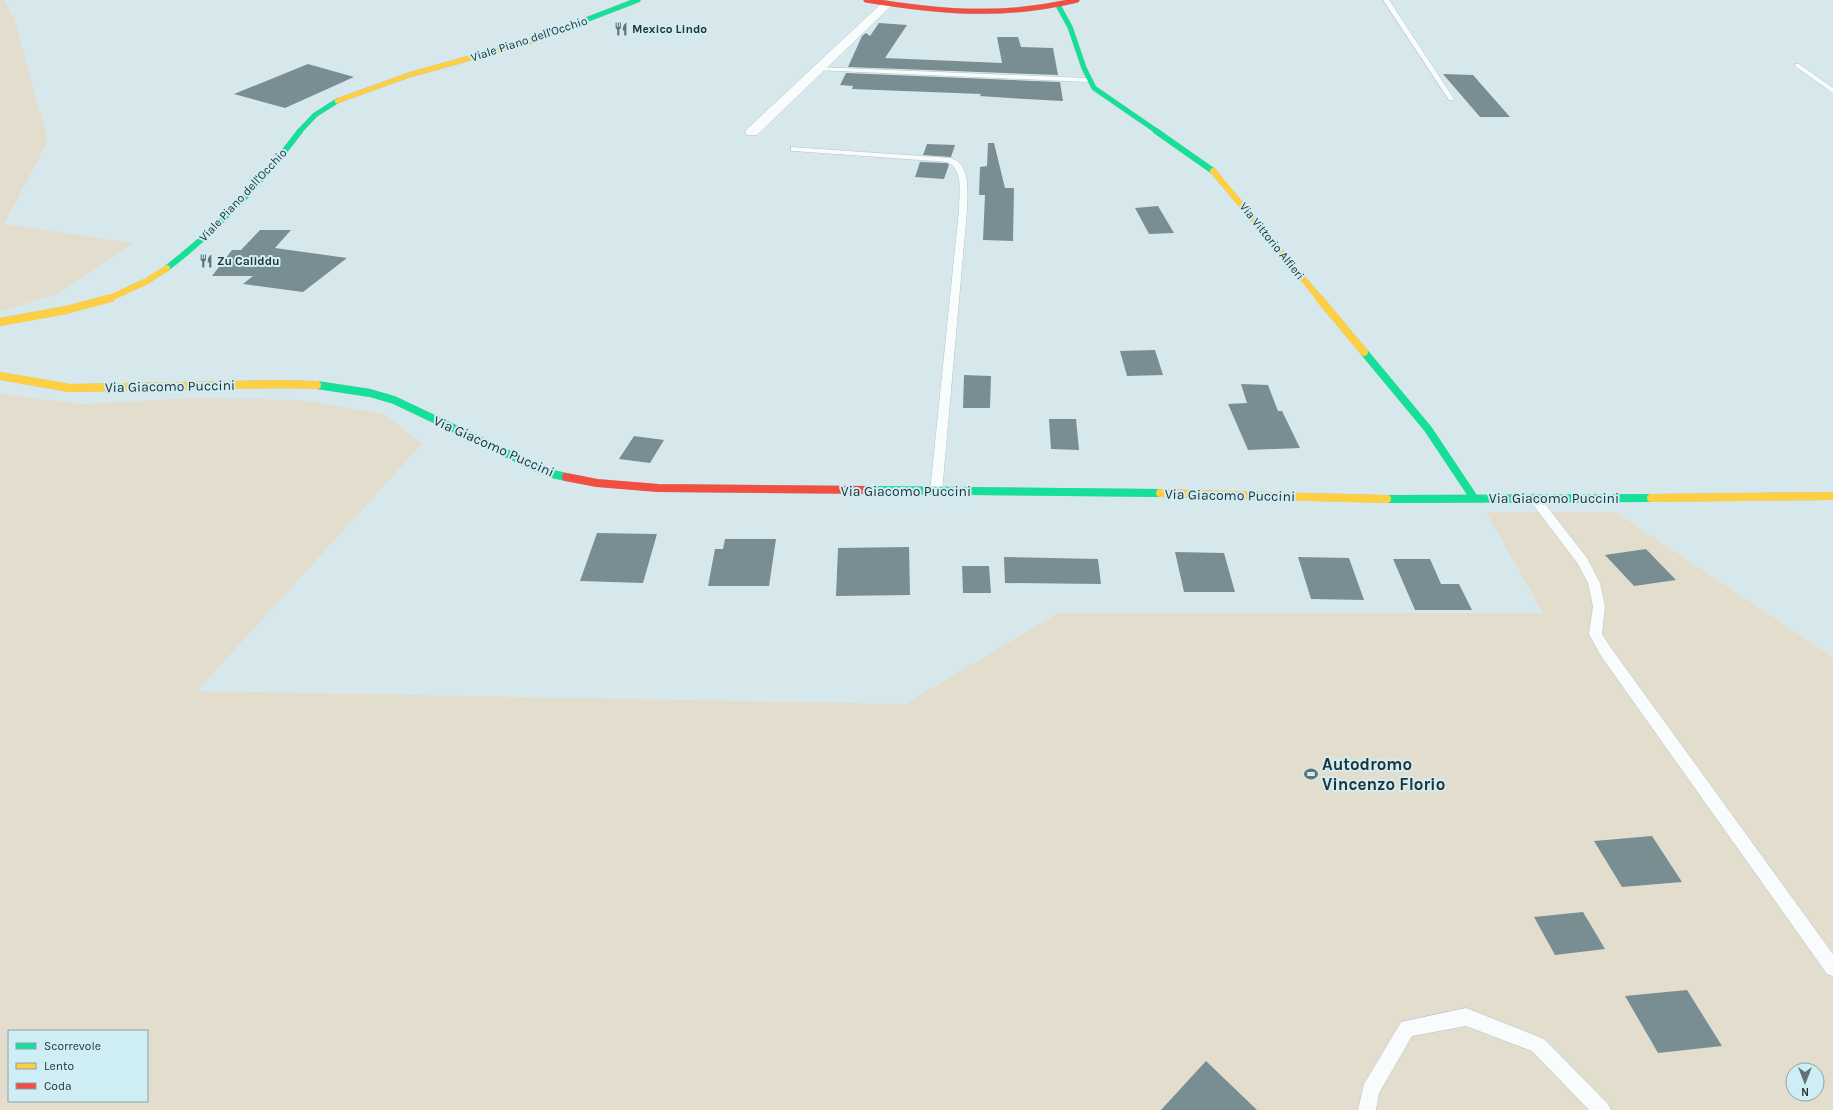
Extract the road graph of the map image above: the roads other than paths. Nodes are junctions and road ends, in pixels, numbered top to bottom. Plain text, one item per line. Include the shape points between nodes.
1 (638, 0) edge
2 (866, 0) edge
3 (1077, 0) edge
4 (1386, 0) edge
5 (887, 4) junction
6 (1059, 7) junction
7 (1797, 65) dead end
8 (817, 68) junction
9 (1087, 80) junction
10 (1833, 91) edge
11 (1451, 99) dead end
12 (752, 132) dead end
13 (794, 149) dead end
14 (0, 322) edge
15 (0, 376) edge
16 (936, 492) junction
17 (1833, 496) edge
18 (1474, 498) junction
19 (1534, 498) junction
20 (1833, 968) edge
21 (1367, 1110) edge
22 (1602, 1110) edge

1 - 14 street, Viale Piano dell'Occhio via 540,38 494,53 375,84 333,103 316,113 270,170 188,254 165,270 110,300
2 - 5 street
3 - 6 street
4 - 11 lane
5 - 6 street via 955,11 1019,11
5 - 8 street
6 - 9 street, Via Vittorio Alfieri via 1066,15
7 - 10 lane
8 - 9 lane
8 - 12 street
9 - 18 street, Via Vittorio Alfieri via 1109,100 1196,156 1210,168 1428,429
13 - 16 lane via 950,160 960,167 963,210
15 - 16 street, Via Giacomo Puccini via 70,388 282,384 364,392 394,400 548,473 597,483 658,488
16 - 18 street, Via Giacomo Puccini via 1242,494 1361,499
17 - 19 street, Via Giacomo Puccini
18 - 19 street, Via Giacomo Puccini
19 - 20 lane via 1586,565 1595,582 1599,620 1595,634 1606,652
21 - 22 lane via 1370,1090 1407,1028 1466,1017 1538,1045

